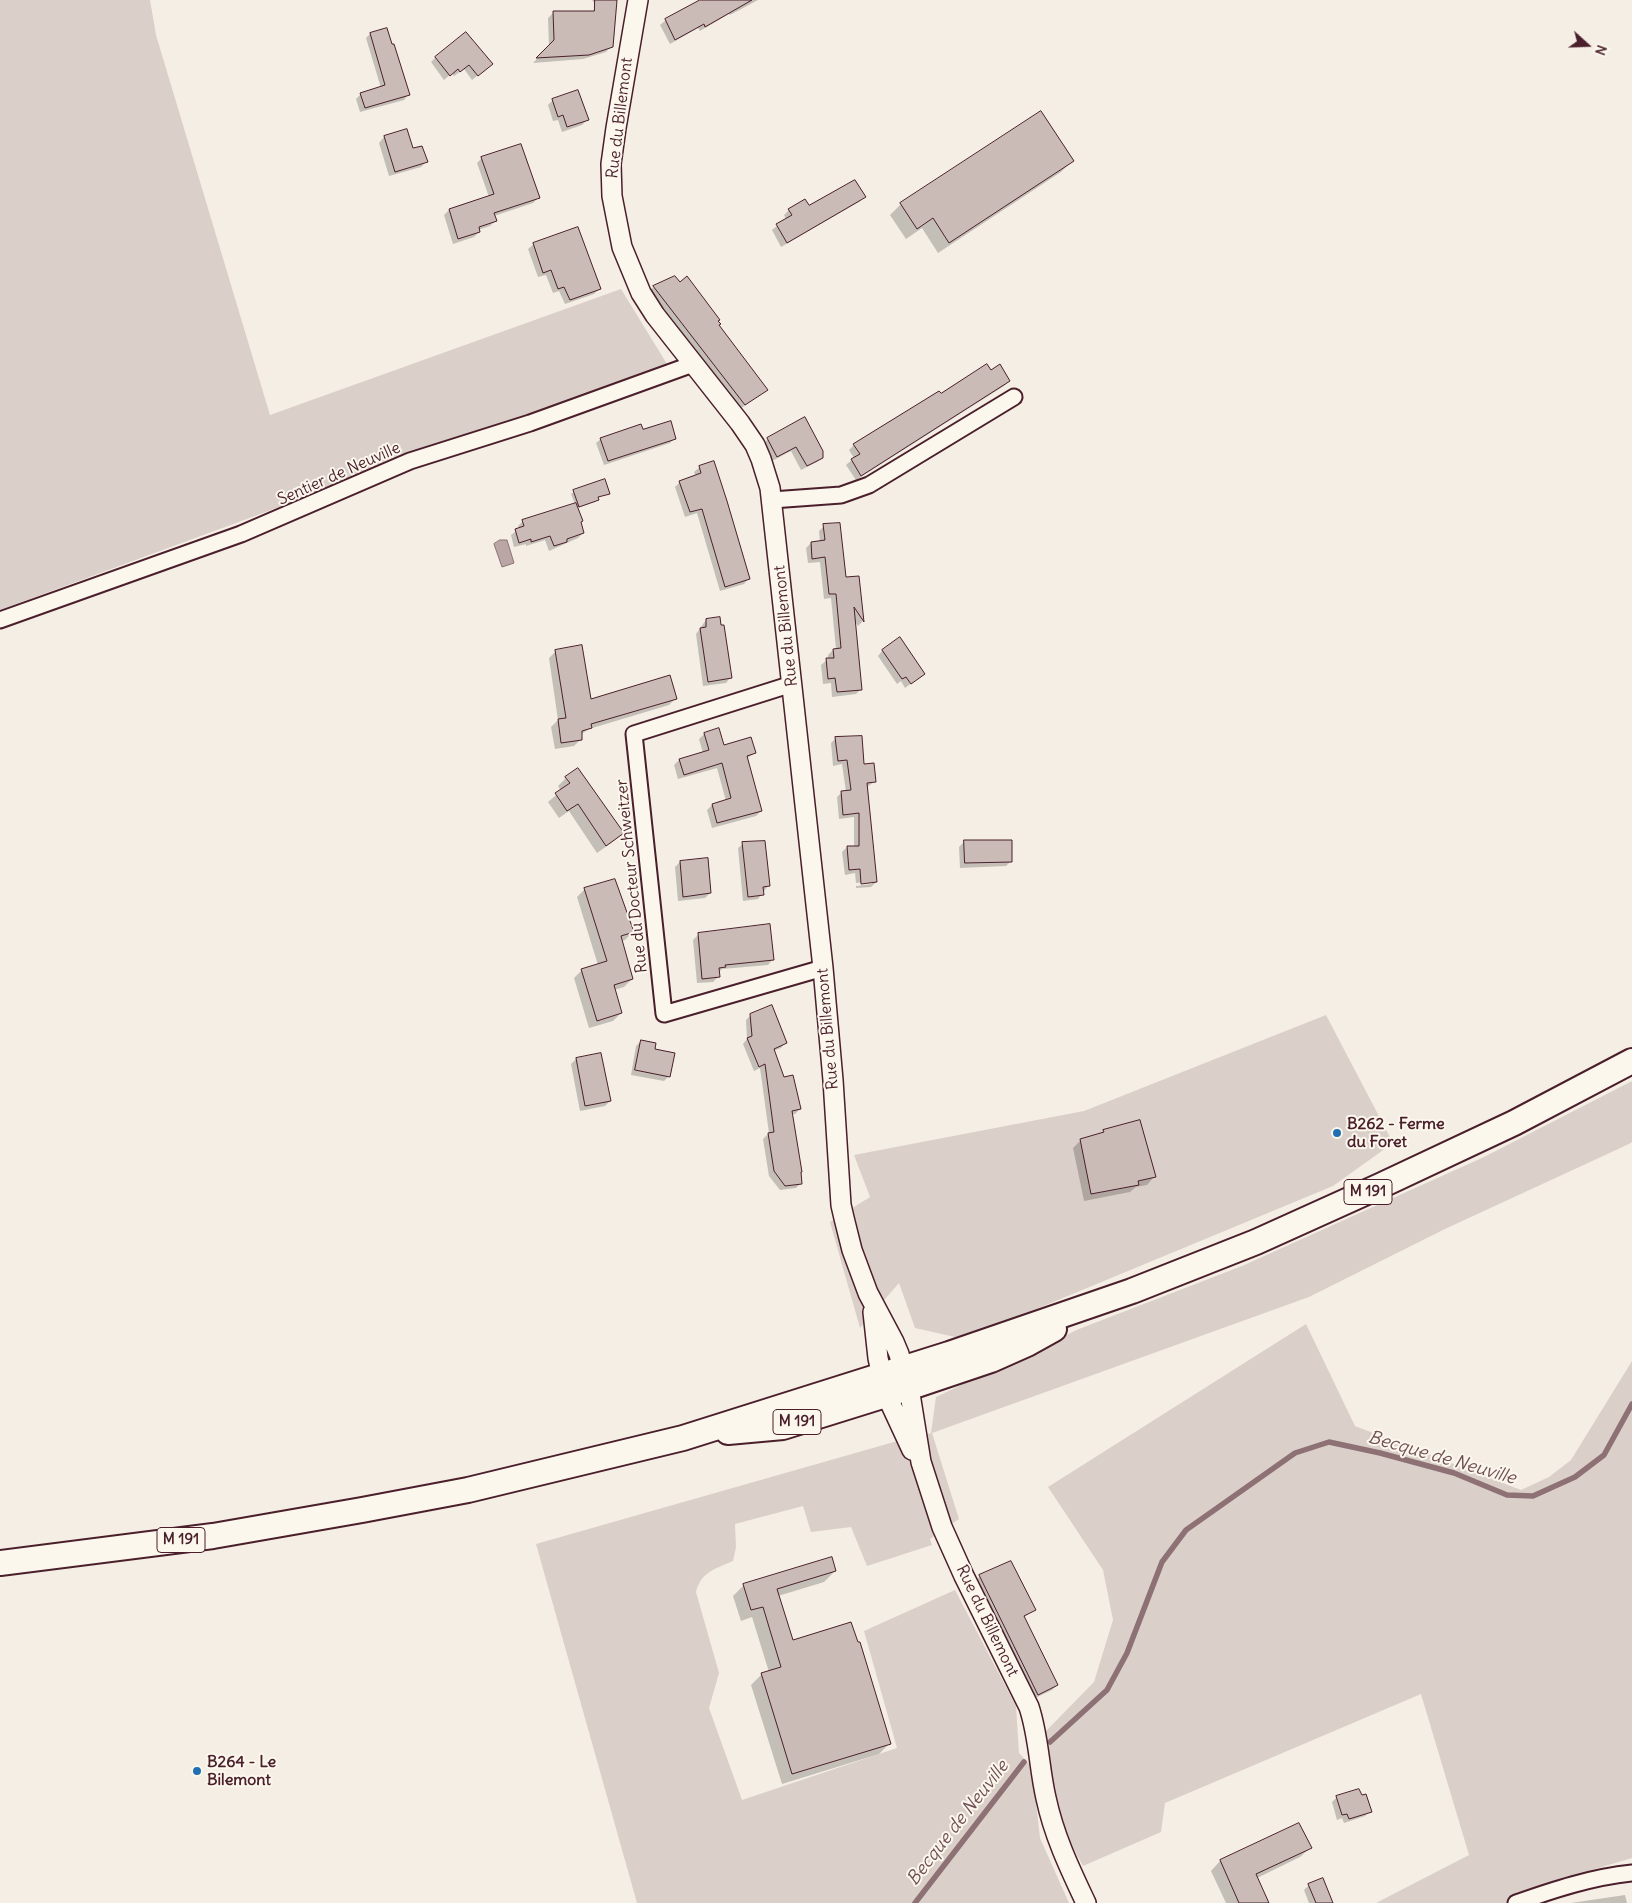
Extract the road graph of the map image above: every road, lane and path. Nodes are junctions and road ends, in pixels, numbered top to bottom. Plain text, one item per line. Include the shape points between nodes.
1 (638, 0) edge
2 (693, 364) junction
3 (1014, 397) dead end
4 (772, 500) junction
5 (0, 620) edge
6 (792, 684) junction
7 (823, 968) junction
8 (1632, 1061) edge
9 (895, 1382) junction
10 (0, 1563) edge
11 (1632, 1873) edge
12 (1086, 1903) edge
13 (1516, 1903) edge

1 - 2 street, Rue du Billemont via 612,155 614,214 626,261 641,293
2 - 4 street, Rue du Billemont via 755,445
2 - 5 street, Sentier de Neuville via 530,423 424,456 265,525
3 - 4 street via 869,485 841,495
4 - 6 street, Rue du Billemont
6 - 7 street, Rue du Billemont
6 - 7 street, Rue du Docteur Schweitzer via 634,734 664,1014
7 - 9 street, Rue du Billemont via 841,1205 847,1234 868,1293 894,1342
8 - 9 main road, M 191 via 1514,1123 1256,1242
9 - 10 main road, M 191 via 468,1490 213,1536
9 - 12 street, Rue du Billemont via 942,1527 1029,1707 1036,1729 1054,1832
11 - 13 street via 1572,1885

